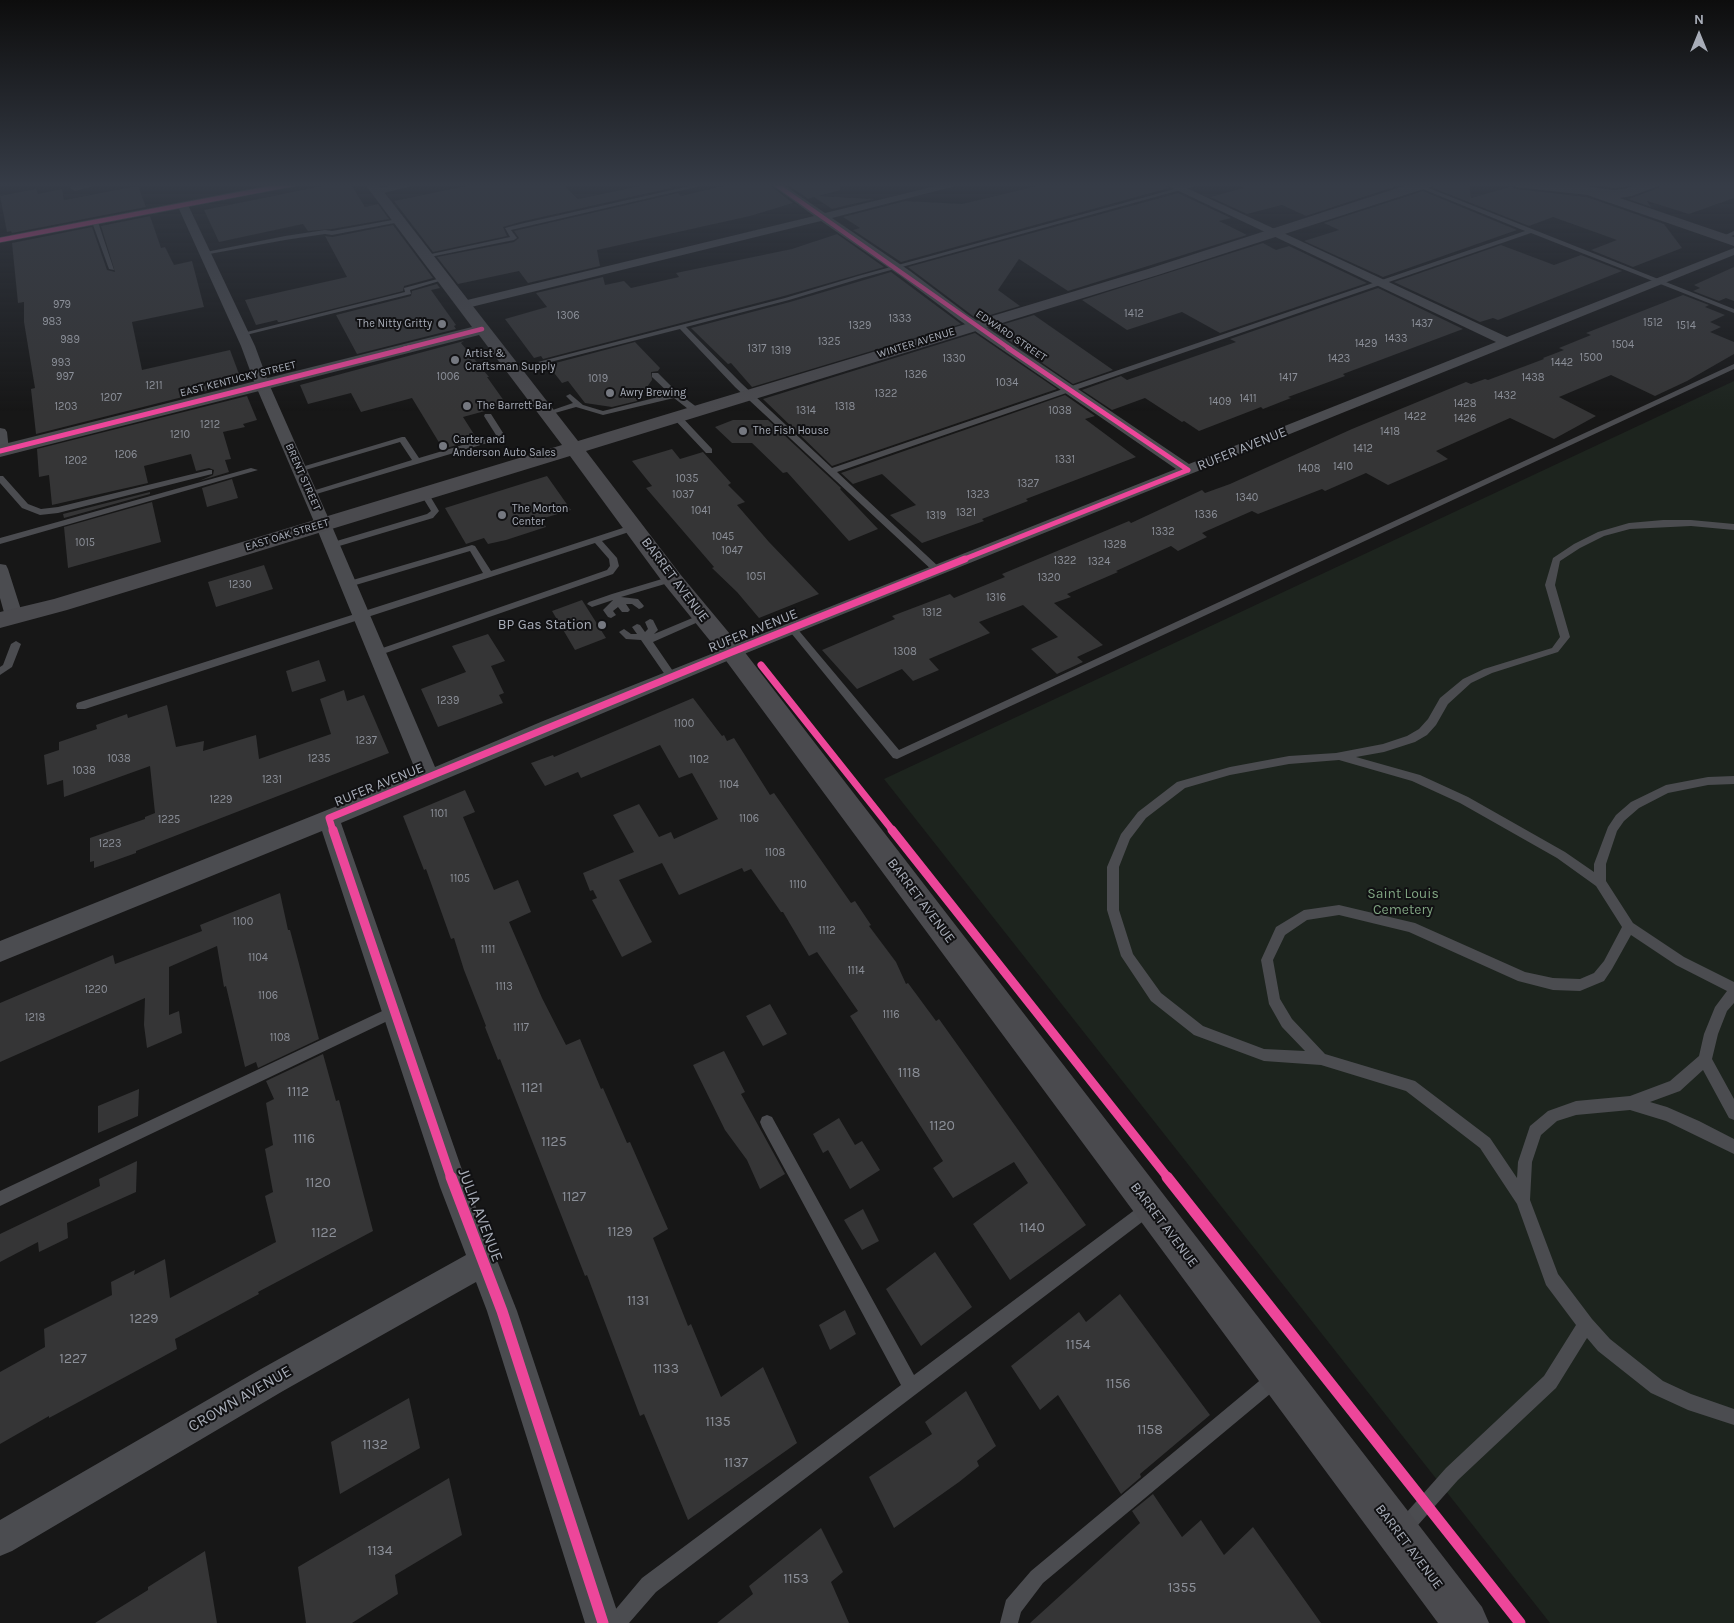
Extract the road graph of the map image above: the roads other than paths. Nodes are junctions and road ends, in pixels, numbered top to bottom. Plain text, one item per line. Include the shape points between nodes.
1 (109, 259) edge
2 (207, 259) edge
3 (428, 259) edge
4 (654, 259) edge
5 (883, 259) edge
6 (926, 259) edge
7 (1194, 259) edge
8 (1328, 259) edge
9 (1447, 259) edge
10 (1602, 259) edge
11 (1715, 259) edge
12 (895, 267) junction
13 (112, 268) dead end
14 (443, 279) junction
15 (1659, 281) junction
16 (1378, 282) junction
17 (463, 305) junction
18 (1734, 311) edge
19 (975, 325) junction
20 (681, 326) junction
21 (482, 329) junction
22 (242, 334) junction
23 (1507, 342) junction
24 (1734, 366) edge
25 (516, 369) junction
26 (655, 375) dead end
27 (262, 384) junction
28 (1070, 390) junction
29 (749, 394) junction
30 (675, 395) junction
31 (570, 396) dead end
32 (578, 404) junction
33 (696, 410) junction
34 (548, 413) junction
35 (488, 416) dead end
36 (676, 416) junction
37 (0, 446) edge
38 (574, 447) junction
39 (709, 451) dead end
40 (417, 461) junction
41 (300, 469) junction
42 (254, 470) dead end
43 (1188, 470) junction
44 (832, 471) junction
45 (209, 472) dead end
46 (0, 478) edge
47 (424, 493) junction
48 (310, 494) junction
49 (324, 524) junction
50 (634, 527) junction
51 (1734, 527) edge
52 (596, 539) junction
53 (0, 541) edge
54 (332, 545) junction
55 (0, 569) edge
56 (937, 570) junction
57 (489, 574) junction
58 (672, 578) junction
59 (349, 584) junction
60 (617, 599) junction
61 (592, 604) dead end
62 (639, 606) dead end
63 (625, 610) dead end
64 (611, 615) dead end
65 (362, 616) junction
66 (702, 617) junction
67 (7, 618) edge
68 (650, 622) dead end
69 (636, 627) dead end
70 (792, 628) junction
71 (624, 632) dead end
72 (646, 639) junction
73 (16, 644) dead end
74 (732, 652) junction
75 (377, 653) junction
76 (0, 672) edge
77 (672, 677) junction
78 (81, 706) dead end
79 (1336, 757) junction
80 (429, 778) junction
81 (1734, 780) edge
82 (329, 818) junction
83 (1600, 882) junction
84 (1629, 927) junction
85 (0, 952) edge
86 (1734, 988) edge
87 (1734, 993) edge
88 (394, 1011) junction
89 (1321, 1059) junction
90 (1705, 1060) junction
91 (1630, 1103) junction
92 (1734, 1113) edge
93 (767, 1122) dead end
94 (1734, 1147) edge
95 (0, 1199) edge
96 (1523, 1200) junction
97 (1151, 1207) junction
98 (482, 1262) junction
99 (1586, 1326) junction
100 (1279, 1376) junction
101 (911, 1387) junction
102 (1734, 1417) edge
103 (1399, 1534) junction
104 (0, 1539) edge
105 (603, 1623) edge
106 (617, 1623) edge
107 (1009, 1623) edge
108 (1466, 1623) edge

1 - 13 lane
2 - 22 street, BRENT STREET
3 - 14 street, BARRET AVENUE
4 - 17 street
5 - 12 street, EDWARD STREET
6 - 12 lane
7 - 19 street, WINTER AVENUE
8 - 16 street
9 - 16 lane
10 - 15 lane
11 - 15 street, RUFER AVENUE
12 - 19 street, EDWARD STREET
12 - 20 lane
14 - 17 street, BARRET AVENUE
14 - 22 lane via 406,289 410,293
15 - 18 lane
15 - 23 street, RUFER AVENUE
16 - 23 street
16 - 28 lane
17 - 21 street, BARRET AVENUE
19 - 28 street, EDWARD STREET
19 - 29 street, WINTER AVENUE
20 - 25 lane
20 - 29 lane
21 - 25 street, BARRET AVENUE
21 - 27 street, EAST KENTUCKY STREET
22 - 27 street, BRENT STREET
23 - 43 street, RUFER AVENUE
24 - 70 lane via 897,755
25 - 34 street, BARRET AVENUE
26 - 30 lane
27 - 37 street, EAST KENTUCKY STREET
27 - 41 street, BRENT STREET
28 - 43 street, EDWARD STREET
28 - 44 lane
29 - 33 street, WINTER AVENUE
29 - 44 lane
30 - 32 lane via 603,413
30 - 33 lane
31 - 32 lane
32 - 34 lane
33 - 36 street, WINTER AVENUE
34 - 38 street, BARRET AVENUE
35 - 40 lane via 501,436
36 - 38 street, WINTER AVENUE
36 - 39 lane
38 - 47 street, EAST OAK STREET
38 - 50 street, BARRET AVENUE
40 - 41 lane via 402,439
40 - 48 lane
41 - 48 street, BRENT STREET
42 - 53 lane
43 - 56 street, RUFER AVENUE
44 - 56 lane
45 - 46 lane via 40,512 25,506
47 - 49 street, EAST OAK STREET
47 - 54 lane via 436,511 430,516
48 - 49 street, BRENT STREET
49 - 54 street, BRENT STREET
49 - 67 street, EAST OAK STREET
50 - 52 lane
50 - 58 street, BARRET AVENUE
51 - 79 lane via 1673,523 1629,526 1601,534 1577,546 1556,560 1550,585 1564,638 1555,650 1467,681 1444,701 1423,732 1411,739
52 - 57 lane
52 - 75 lane via 613,558 615,566 610,572
54 - 59 street, BRENT STREET
55 - 67 street
56 - 70 street, RUFER AVENUE
57 - 59 lane via 472,548
57 - 65 lane
58 - 60 lane
58 - 66 street, BARRET AVENUE
59 - 65 street, BRENT STREET
60 - 61 lane
60 - 62 lane via 635,601
60 - 63 lane
60 - 64 lane via 608,610
65 - 75 street, BRENT STREET
65 - 78 lane
66 - 72 lane
66 - 74 street, BARRET AVENUE
68 - 72 lane via 653,630
69 - 72 lane
70 - 74 street, RUFER AVENUE
71 - 72 lane via 629,638
72 - 77 lane
73 - 76 lane via 7,667
74 - 77 street, RUFER AVENUE
74 - 97 street, BARRET AVENUE
75 - 80 street, BRENT STREET
77 - 80 street, RUFER AVENUE
79 - 83 lane via 1416,778 1464,800 1561,855
79 - 89 lane via 1280,761 1181,785 1142,815 1125,837 1113,866 1113,910 1127,956 1156,997 1199,1031 1264,1055
80 - 82 street, RUFER AVENUE
81 - 83 lane via 1666,789 1635,805 1612,830 1600,864
82 - 85 street, RUFER AVENUE
82 - 88 street, JULIA AVENUE
83 - 84 lane
84 - 86 lane via 1680,962
84 - 89 lane via 1599,977 1580,985 1523,977 1411,927 1339,910 1304,915 1280,931 1267,960 1274,1000 1287,1023
87 - 90 lane via 1722,1008 1710,1034
88 - 95 lane
88 - 98 street, JULIA AVENUE
89 - 96 lane via 1410,1086 1485,1143
90 - 91 lane via 1675,1086
90 - 92 lane
91 - 94 lane via 1667,1114
91 - 96 lane via 1576,1108 1553,1116 1535,1131 1525,1162
93 - 101 lane
96 - 99 lane via 1552,1279
97 - 100 street, BARRET AVENUE
97 - 101 lane
98 - 104 street, CROWN AVENUE
98 - 105 street, JULIA AVENUE via 502,1311
99 - 102 lane via 1604,1345 1657,1387 1688,1402
99 - 103 lane via 1550,1382 1452,1474
100 - 103 street, BARRET AVENUE
100 - 107 lane via 1037,1577 1012,1607
101 - 106 lane via 649,1585
103 - 108 street, BARRET AVENUE

